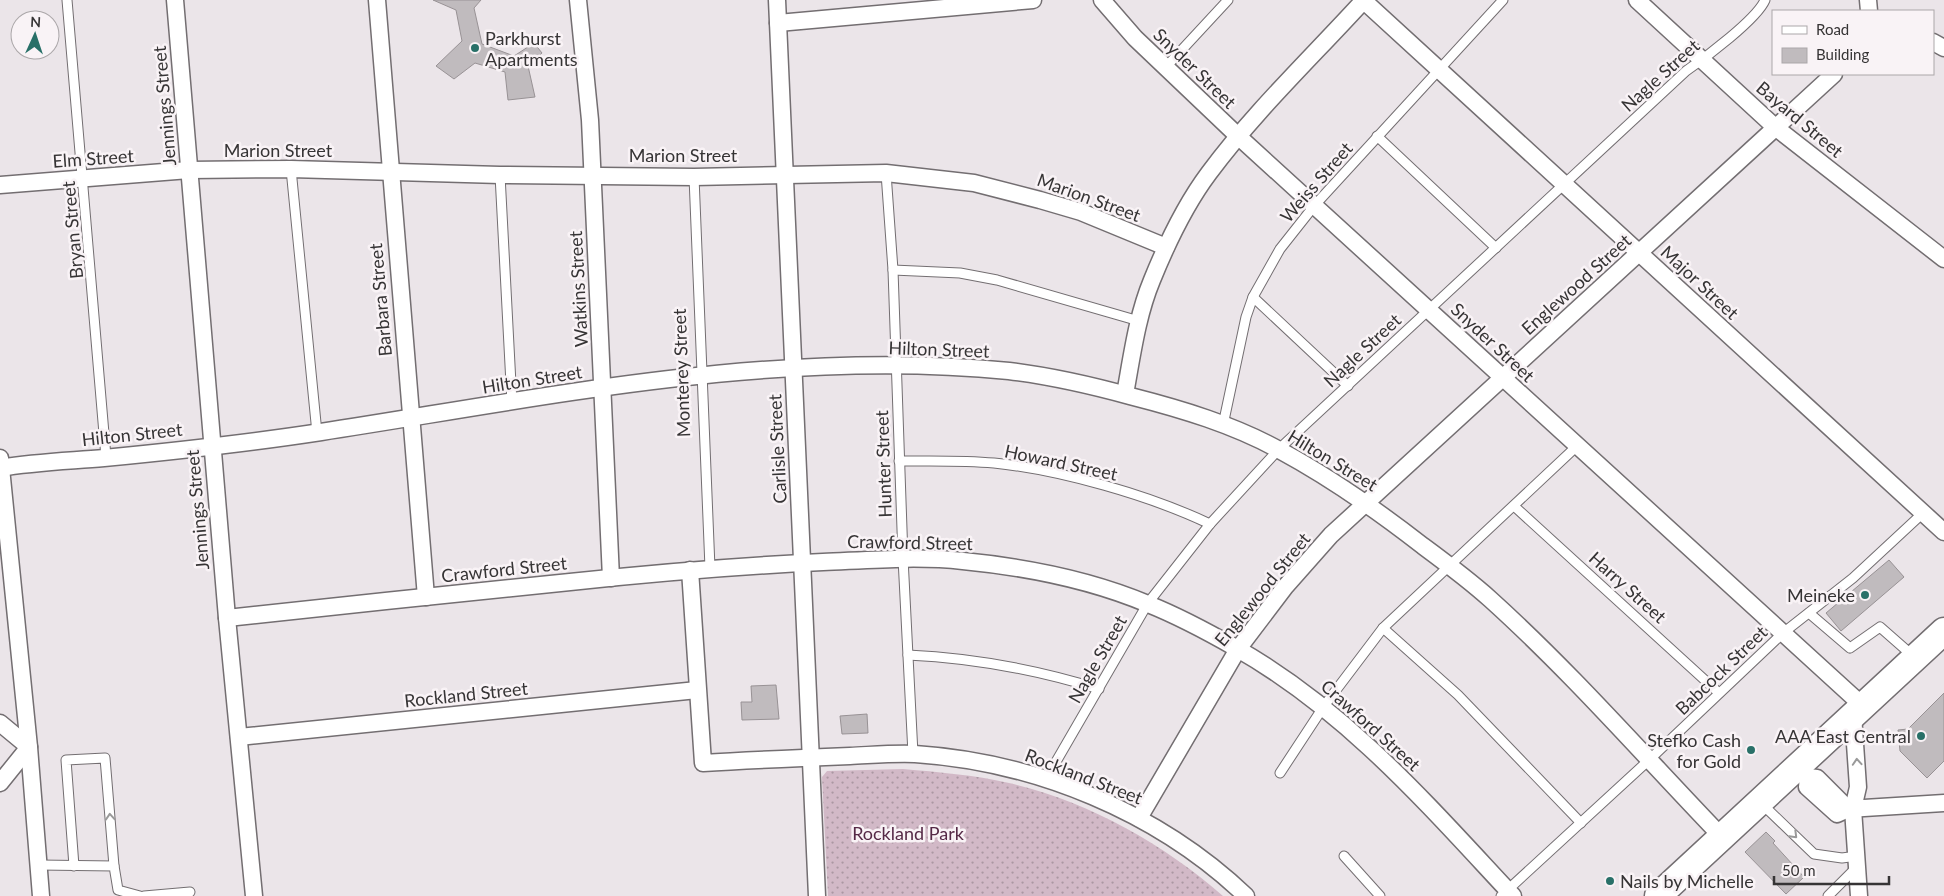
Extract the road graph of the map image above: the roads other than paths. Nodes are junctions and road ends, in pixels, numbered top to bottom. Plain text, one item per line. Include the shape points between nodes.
1 (67, 0) edge
2 (174, 0) edge
3 (377, 0) edge
4 (578, 0) edge
5 (777, 0) edge
6 (1033, 0) edge
7 (1102, 0) edge
8 (1228, 0) edge
9 (1364, 0) edge
10 (1502, 0) edge
11 (1637, 0) edge
12 (1765, 0) edge
13 (778, 23) junction
14 (1702, 60) junction
15 (1165, 68) junction
16 (1439, 69) junction
17 (1833, 75) edge
18 (1775, 127) junction
19 (1377, 136) junction
20 (1239, 137) junction
21 (291, 169) junction
22 (189, 170) junction
23 (390, 171) junction
24 (886, 173) junction
25 (500, 174) junction
26 (785, 174) junction
27 (593, 176) junction
28 (694, 176) junction
29 (84, 178) junction
30 (1566, 184) junction
31 (0, 185) edge
32 (1314, 206) junction
33 (1166, 247) junction
34 (1496, 248) junction
35 (1640, 253) junction
36 (1944, 259) edge
37 (893, 270) junction
38 (1253, 297) junction
39 (1430, 309) junction
40 (1139, 321) junction
41 (895, 366) junction
42 (794, 369) junction
43 (701, 374) junction
44 (1502, 378) junction
45 (1348, 386) junction
46 (602, 387) junction
47 (1125, 394) junction
48 (512, 403) junction
49 (410, 417) junction
50 (1223, 425) junction
51 (317, 433) junction
52 (212, 446) junction
53 (1577, 446) junction
54 (1279, 449) junction
55 (0, 458) edge
56 (106, 458) junction
57 (899, 461) junction
58 (0, 467) edge
59 (1368, 503) junction
60 (1514, 506) junction
61 (1923, 513) junction
62 (1210, 524) junction
63 (1944, 532) edge
64 (903, 558) junction
65 (802, 563) junction
66 (1448, 565) junction
67 (710, 568) junction
68 (690, 570) junction
69 (611, 578) junction
70 (426, 597) junction
71 (1148, 603) junction
72 (1809, 613) junction
73 (227, 618) junction
74 (1384, 628) junction
75 (1783, 633) junction
76 (1942, 636) edge
77 (1238, 649) junction
78 (908, 656) junction
79 (1915, 658) junction
80 (697, 690) junction
81 (1100, 690) junction
82 (1720, 693) junction
83 (1324, 706) junction
84 (1858, 710) junction
85 (0, 724) edge
86 (239, 738) junction
87 (29, 747) junction
88 (913, 754) junction
89 (810, 757) junction
90 (1649, 760) junction
91 (1802, 771) junction
92 (1280, 773) dead end
93 (1046, 779) junction
94 (0, 783) edge
95 (1759, 801) junction
96 (1944, 803) edge
97 (1850, 809) junction
98 (1139, 818) junction
99 (1581, 823) junction
100 (1722, 837) junction
101 (1344, 856) dead end
102 (1857, 861) junction
103 (38, 865) junction
104 (74, 866) junction
105 (114, 866) junction
106 (190, 892) dead end
107 (1507, 894) edge
108 (41, 896) edge
109 (140, 896) edge
110 (144, 896) edge
111 (254, 896) edge
112 (817, 896) edge
113 (1246, 896) edge
114 (1380, 896) edge
115 (1658, 896) edge
116 (1828, 896) edge
117 (1859, 896) edge

1 - 29 lane, Bryan Street
2 - 22 street, Jennings Street
3 - 23 street, Barbara Street
4 - 27 street, Watkins Street
5 - 13 street, Carlisle Street
6 - 13 street
7 - 15 street, Snyder Street
8 - 15 lane
9 - 16 street, Major Street
9 - 20 street
10 - 16 lane, Weiss Street
11 - 14 street, Bayard Street
12 - 14 lane, Nagle Street via 1757,12
13 - 26 street, Carlisle Street
14 - 18 street, Bayard Street
14 - 30 lane, Nagle Street via 1686,71
15 - 20 street, Snyder Street
16 - 19 lane, Weiss Street
16 - 30 street, Major Street
17 - 18 street, Englewood Street
18 - 35 street, Englewood Street
18 - 36 street, Bayard Street
19 - 32 lane, Weiss Street
19 - 34 lane
20 - 32 street, Snyder Street
20 - 33 street via 1192,198
21 - 22 street, Marion Street
21 - 23 street, Marion Street
21 - 51 lane
22 - 29 street, Elm Street
22 - 52 street, Jennings Street
23 - 25 street, Marion Street
23 - 49 street, Barbara Street
24 - 26 street, Marion Street
24 - 33 street, Marion Street via 974,183 1040,200 1082,212
24 - 37 lane, Hunter Street
25 - 27 street, Marion Street
25 - 48 lane
26 - 28 street, Marion Street
26 - 42 street, Carlisle Street
27 - 28 street, Marion Street
27 - 46 street, Watkins Street
28 - 43 lane, Monterey Street
29 - 31 street, Elm Street
29 - 56 lane, Bryan Street
30 - 34 lane, Nagle Street
30 - 35 street, Major Street
32 - 38 lane, Weiss Street via 1280,250
32 - 39 street, Snyder Street
33 - 40 street
34 - 39 lane, Nagle Street
35 - 44 street, Englewood Street
35 - 61 street, Major Street
37 - 40 lane via 960,273 997,280
37 - 41 lane, Hunter Street
38 - 45 lane
38 - 50 lane, Weiss Street
39 - 44 street, Snyder Street
39 - 45 lane, Nagle Street
40 - 47 street
41 - 42 street, Hilton Street
41 - 47 street, Hilton Street via 1010,372
41 - 57 lane, Hunter Street
42 - 43 street, Hilton Street
42 - 65 street, Carlisle Street
43 - 46 street, Hilton Street
43 - 67 lane, Monterey Street
44 - 53 street, Snyder Street
44 - 59 street, Englewood Street
45 - 54 lane, Nagle Street
46 - 48 street, Hilton Street
46 - 69 street, Watkins Street
47 - 50 street, Hilton Street
48 - 49 street, Hilton Street
49 - 51 street, Hilton Street
49 - 70 street, Barbara Street
50 - 54 street, Hilton Street
51 - 52 street, Hilton Street
52 - 56 street, Hilton Street
52 - 73 street, Jennings Street
53 - 60 lane
53 - 75 street, Snyder Street
54 - 59 street, Hilton Street
54 - 62 lane, Nagle Street
55 - 58 street
56 - 58 street, Hilton Street
57 - 62 lane, Howard Street via 995,463 1047,472 1154,501
57 - 64 lane, Hunter Street
58 - 87 street
59 - 66 street, Hilton Street
59 - 77 street, Englewood Street via 1331,535 1285,587
60 - 66 lane
60 - 82 lane, Harry Street
61 - 63 street, Major Street
61 - 72 lane, Babcock Street via 1853,578
62 - 71 lane, Nagle Street
64 - 65 street, Crawford Street
64 - 71 street, Crawford Street via 1010,567
64 - 78 lane, Hunter Street
65 - 67 street, Crawford Street
65 - 89 street, Carlisle Street
66 - 74 lane
66 - 90 street, Hilton Street via 1520,626
67 - 68 street, Crawford Street
68 - 69 street, Crawford Street
68 - 80 street
69 - 70 street, Crawford Street
70 - 73 street, Crawford Street
71 - 77 street, Crawford Street
71 - 81 lane, Nagle Street
72 - 75 lane, Babcock Street
72 - 79 lane via 1850,648 1880,627
73 - 86 street, Jennings Street
74 - 83 lane
74 - 99 lane via 1458,695
75 - 82 lane, Babcock Street
75 - 84 street, Snyder Street
76 - 79 main road
77 - 83 street, Crawford Street
77 - 98 street, Englewood Street
78 - 81 lane via 1005,666 1051,675
78 - 88 lane, Hunter Street
79 - 84 main road
80 - 86 street, Rockland Street
80 - 89 street, Rockland Street via 703,763
81 - 93 lane, Nagle Street
82 - 90 lane, Babcock Street
83 - 92 lane
83 - 107 street, Crawford Street via 1410,786
84 - 91 main road
97 -> 84 street via 1858,787
85 - 87 street
86 - 111 street, Jennings Street
87 - 94 street
87 - 103 street
88 - 89 street, Rockland Street
88 - 93 street, Rockland Street via 977,762
89 - 112 street, Carlisle Street
90 - 99 lane, Babcock Street
90 - 100 street, Hilton Street
91 - 95 main road
91 - 97 street via 1807,787 1837,814
93 - 98 street, Rockland Street
95 - 100 main road
95 -> 102 lane via 1814,854
96 - 97 street
97 - 102 street
98 - 113 street, Rockland Street via 1184,845
99 - 107 lane, Babcock Street
100 - 115 main road
101 - 114 lane
102 - 116 lane
102 - 117 street
103 - 104 lane
103 - 108 street
104 - 105 lane
105 -> 104 lane via 105,758 66,760
105 - 109 lane via 118,890
106 - 110 lane

